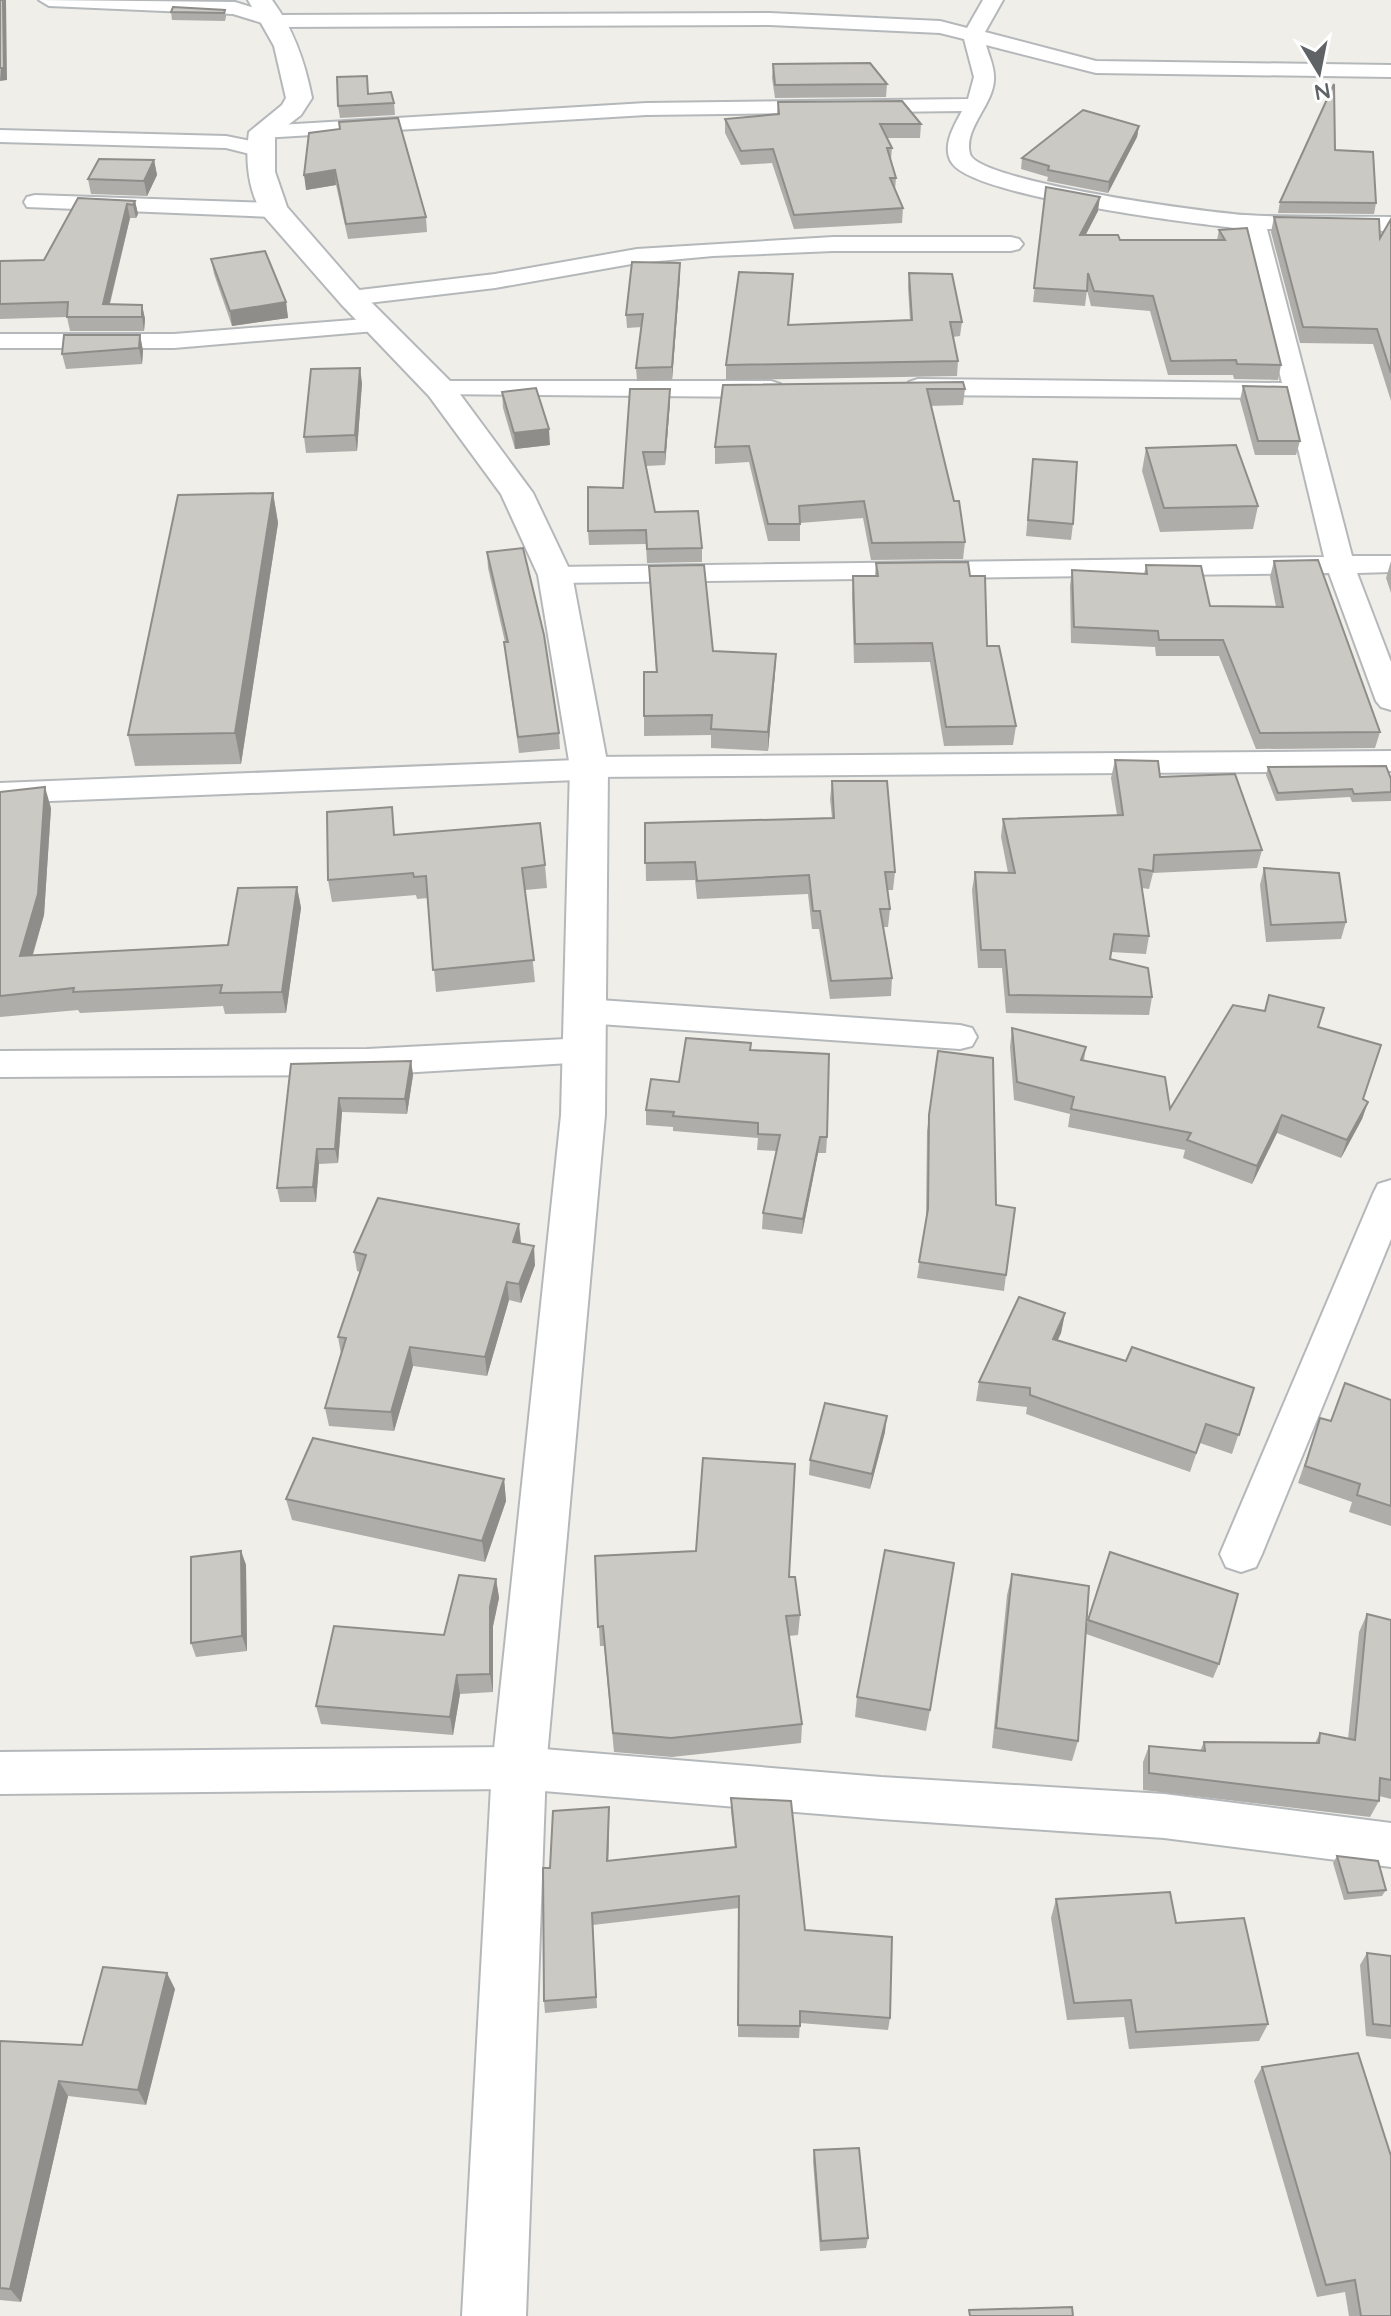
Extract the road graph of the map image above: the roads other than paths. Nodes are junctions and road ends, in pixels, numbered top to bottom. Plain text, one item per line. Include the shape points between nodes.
1 (49, 0) edge
2 (993, 0) edge
3 (268, 11) edge
4 (973, 35) junction
5 (1391, 71) edge
6 (973, 105) junction
7 (0, 136) edge
8 (260, 141) junction
9 (35, 202) dead end
10 (274, 210) junction
11 (1254, 222) junction
12 (1391, 224) edge
13 (1011, 244) dead end
14 (364, 312) junction
15 (0, 341) edge
16 (891, 388) edge
17 (440, 389) junction
18 (797, 389) edge
19 (1297, 391) junction
20 (1391, 564) edge
21 (1340, 565) junction
22 (555, 575) junction
23 (1391, 701) edge
24 (1391, 761) edge
25 (589, 767) junction
26 (0, 793) edge
27 (586, 1030) junction
28 (960, 1037) dead end
29 (0, 1064) edge
30 (1391, 1194) edge
31 (1241, 1554) dead end
32 (519, 1768) junction
33 (0, 1773) edge
34 (1391, 1845) edge
35 (494, 2316) edge

1 - 3 street
2 - 4 street
3 - 4 street via 770,19 940,27
3 - 8 street via 292,56 299,98
4 - 5 street via 1096,67
4 - 6 street via 984,83
6 - 8 street via 646,109
6 - 11 street via 959,156 974,172 1063,195
7 - 8 street
8 - 10 street
9 - 10 street
10 - 14 street
11 - 12 street
11 - 19 street
13 - 14 street via 833,244 637,256 495,281
14 - 15 street via 174,341
14 - 17 street
16 - 19 street
17 - 18 street
17 - 22 street via 517,493
19 - 21 street
20 - 21 street
21 - 22 street
21 - 23 street
22 - 25 street
24 - 25 street
25 - 26 street
25 - 27 street
27 - 28 street
27 - 29 street via 367,1062
27 - 32 street via 582,1130
30 - 31 street
32 - 33 street
32 - 34 street via 1164,1816
32 - 35 street

